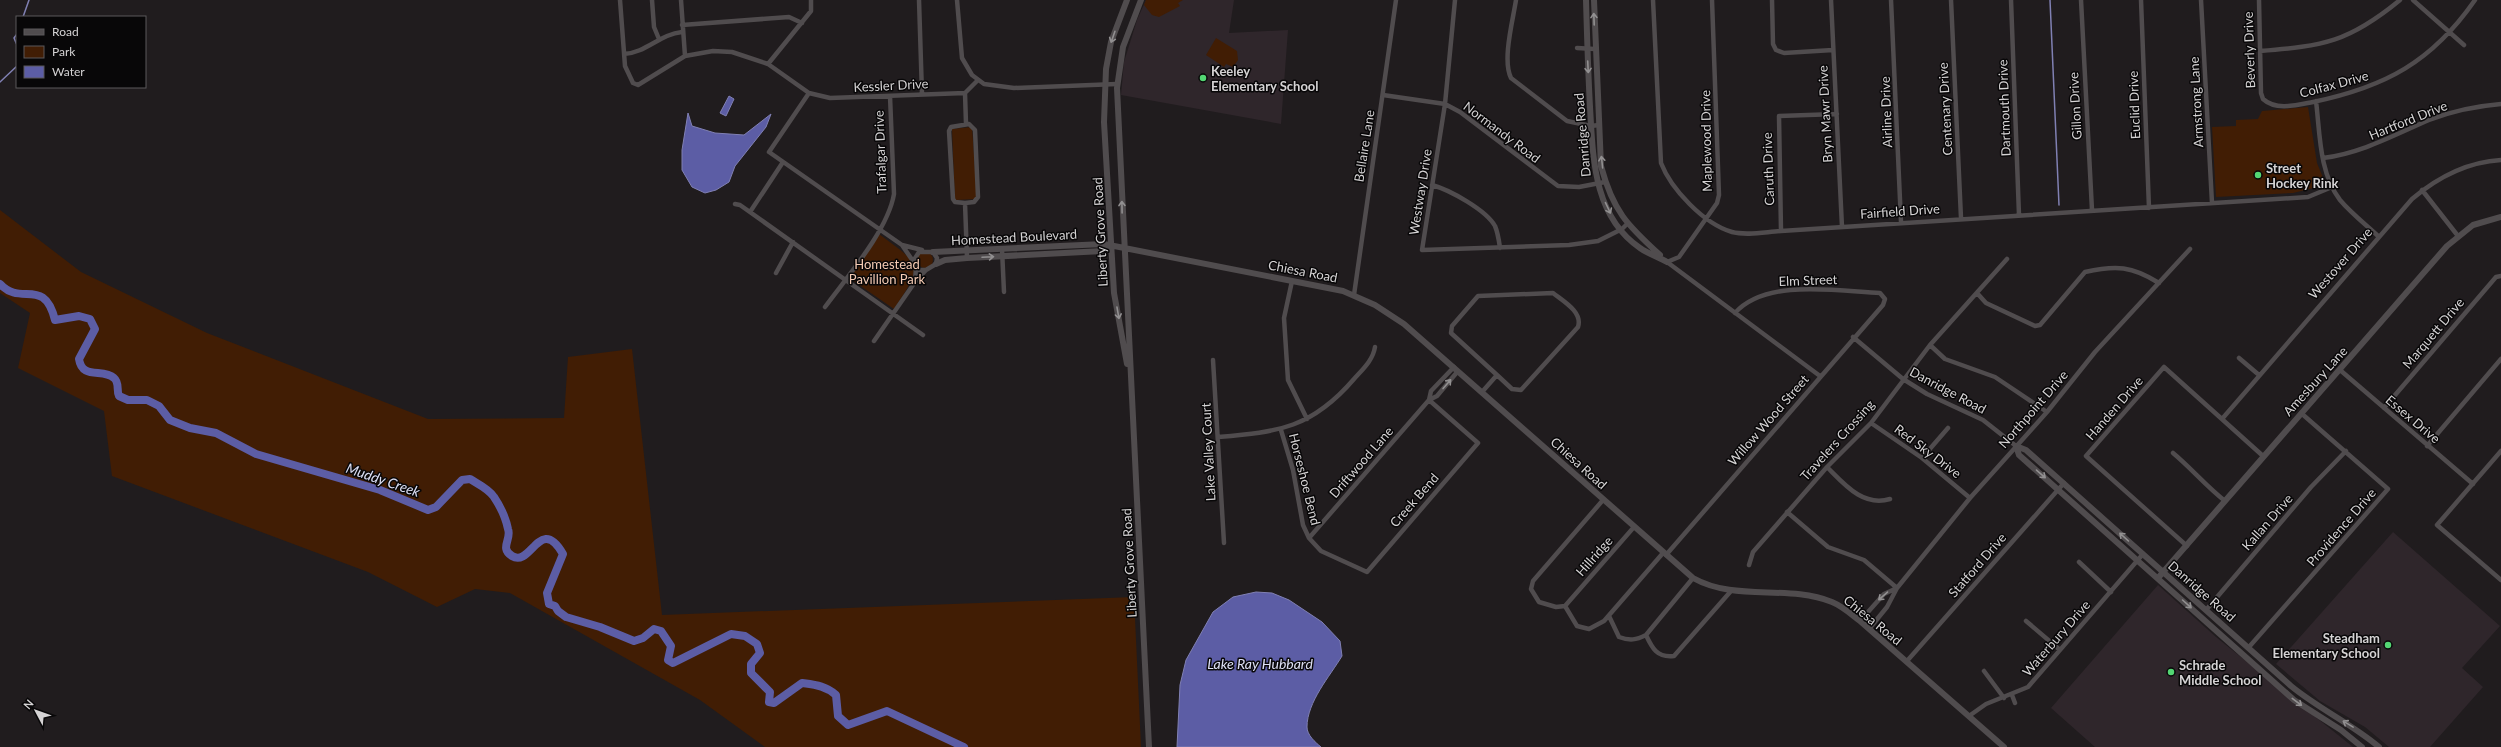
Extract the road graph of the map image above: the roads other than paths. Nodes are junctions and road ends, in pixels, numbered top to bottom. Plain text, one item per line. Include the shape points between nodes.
1 (620, 0) edge
2 (652, 0) edge
3 (681, 0) edge
4 (811, 0) edge
5 (919, 0) edge
6 (957, 0) edge
7 (1127, 0) edge
8 (1141, 0) edge
9 (1396, 0) edge
10 (1455, 0) edge
11 (1516, 0) edge
12 (1586, 0) edge
13 (1594, 0) edge
14 (1653, 0) edge
15 (1712, 0) edge
16 (1772, 0) edge
17 (1831, 0) edge
18 (1891, 0) edge
19 (1951, 0) edge
20 (2011, 0) edge
21 (2081, 0) edge
22 (2141, 0) edge
23 (2201, 0) edge
24 (2259, 0) edge
25 (2400, 0) edge
26 (2414, 0) edge
27 (2475, 0) edge
28 (802, 23) junction
29 (682, 25) junction
30 (682, 32) junction
31 (2448, 33) junction
32 (659, 38) junction
33 (2464, 46) dead end
34 (1577, 48) dead end
35 (1587, 48) junction
36 (1595, 49) junction
37 (1833, 50) junction
38 (2260, 51) junction
39 (624, 54) junction
40 (685, 56) junction
41 (768, 64) junction
42 (978, 80) junction
43 (1105, 84) junction
44 (1117, 84) junction
45 (809, 93) junction
46 (965, 93) junction
47 (922, 94) junction
48 (1383, 95) junction
49 (890, 96) junction
50 (2263, 99) joint
51 (2316, 101) junction
52 (1444, 104) junction
53 (2501, 104) edge
54 (1836, 114) junction
55 (966, 124) junction
56 (1599, 125) junction
57 (1591, 126) junction
58 (2323, 158) junction
59 (2501, 160) edge
60 (783, 162) junction
61 (1605, 182) junction
62 (1597, 184) junction
63 (1432, 185) junction
64 (2332, 187) junction
65 (2422, 190) junction
66 (2212, 202) junction
67 (965, 203) junction
68 (735, 204) dead end
69 (2149, 208) junction
70 (2092, 210) junction
71 (750, 212) junction
72 (2019, 214) junction
73 (2501, 216) edge
74 (1707, 217) junction
75 (1961, 218) junction
76 (1901, 222) junction
77 (1627, 224) junction
78 (1842, 227) junction
79 (1622, 229) junction
80 (880, 231) junction
81 (1781, 232) junction
82 (2378, 236) junction
83 (2458, 236) junction
84 (793, 242) junction
85 (902, 245) junction
86 (1111, 246) junction
87 (1123, 246) junction
88 (1500, 248) junction
89 (1002, 249) junction
90 (2190, 249) dead end
91 (922, 250) junction
92 (933, 252) junction
93 (967, 254) junction
94 (1002, 256) junction
95 (2007, 259) dead end
96 (914, 260) junction
97 (1667, 262) junction
98 (936, 264) junction
99 (916, 267) junction
100 (926, 270) junction
101 (776, 273) dead end
102 (2501, 276) edge
103 (845, 279) junction
104 (1292, 281) junction
105 (915, 282) junction
106 (2159, 283) junction
107 (1004, 292) dead end
108 (1977, 294) junction
109 (1354, 295) junction
110 (1885, 299) joint
111 (825, 307) dead end
112 (894, 313) junction
113 (1735, 313) junction
114 (922, 335) dead end
115 (1853, 337) junction
116 (874, 341) dead end
117 (1930, 345) junction
118 (1375, 346) dead end
119 (2239, 358) dead end
120 (2501, 359) edge
121 (1213, 360) dead end
122 (1456, 369) junction
123 (2340, 370) junction
124 (1497, 375) junction
125 (2260, 375) junction
126 (1820, 376) junction
127 (1130, 378) junction
128 (1903, 379) junction
129 (1482, 392) junction
130 (1428, 400) junction
131 (2384, 408) junction
132 (2047, 412) junction
133 (2301, 413) junction
134 (1306, 419) junction
135 (2222, 419) junction
136 (1871, 422) junction
137 (1948, 428) dead end
138 (1281, 430) junction
139 (1218, 437) junction
140 (2016, 446) junction
141 (2427, 446) junction
142 (2346, 451) junction
143 (2501, 451) edge
144 (2173, 453) dead end
145 (2263, 456) junction
146 (1922, 458) junction
147 (1827, 467) junction
148 (2064, 483) junction
149 (2473, 484) junction
150 (2058, 489) junction
151 (1970, 498) junction
152 (1890, 499) dead end
153 (1603, 500) junction
154 (2225, 501) junction
155 (1787, 512) junction
156 (1634, 527) junction
157 (1309, 538) junction
158 (1224, 543) dead end
159 (2186, 546) junction
160 (1664, 554) junction
161 (2143, 554) junction
162 (2138, 560) junction
163 (2079, 562) dead end
164 (1748, 565) dead end
165 (1367, 572) joint
166 (2164, 572) junction
167 (1693, 578) junction
168 (2158, 578) junction
169 (2501, 580) edge
170 (1897, 588) junction
171 (1731, 591) junction
172 (2111, 592) junction
173 (1565, 606) junction
174 (2206, 610) junction
175 (1609, 616) junction
176 (1860, 621) junction
177 (2026, 621) dead end
178 (1869, 629) junction
179 (1646, 635) junction
180 (2249, 648) junction
181 (2060, 650) junction
182 (1907, 662) junction
183 (1984, 671) dead end
184 (2012, 694) junction
185 (2004, 698) junction
186 (2015, 703) dead end
187 (1969, 716) junction
188 (2341, 730) junction
189 (2367, 736) junction
190 (2376, 746) edge
191 (1149, 747) edge
192 (2004, 747) edge
193 (2362, 747) edge

1 - 39 street
2 - 32 street via 654,27
3 - 29 street
4 - 28 street via 811,11
5 - 47 street
6 - 42 street via 962,58 968,70
7 -> 43 street, Liberty Grove Road via 1112,42
8 - 44 street, Liberty Grove Road via 1123,48
9 - 48 street, Bellaire Lane
10 - 52 street, Westway Drive
11 - 57 street via 1507,60 1511,78 1567,121
12 - 35 street, Danridge Road
36 -> 13 street, Danridge Road
14 - 74 street, Fairfield Drive via 1661,163 1671,185
15 - 74 street, Maplewood Drive via 1720,188 1717,203
16 - 37 street via 1773,44 1776,50 1784,53
17 - 37 street, Bryn Mawr Drive
18 - 76 street, Airline Drive
19 - 75 street, Centenary Drive
20 - 72 street, Dartmouth Drive
21 - 70 street, Gillon Drive
22 - 69 street, Euclid Drive
23 - 66 street, Armstrong Lane
24 - 38 street, Beverly Drive
25 - 38 street via 2357,30 2326,43 2312,47
26 - 31 street
27 - 31 street, Colfax Drive
28 - 29 street via 789,17
28 - 41 street
29 - 30 street
30 - 32 street
30 - 40 street
31 - 33 street
31 - 51 street, Colfax Drive via 2411,67 2386,80 2361,90
32 - 39 street via 634,53
34 - 35 street
35 - 36 street
35 -> 57 street, Danridge Road
36 - 56 street, Danridge Road
37 - 54 street, Bryn Mawr Drive
38 - 50 street, Beverly Drive
39 - 40 street via 629,75 633,83 638,85
40 - 41 street, Kessler Drive via 713,51 732,52
41 - 45 street, Kessler Drive
42 - 43 street via 993,87 1008,88
42 - 46 street
43 - 44 street
43 - 86 street, Liberty Grove Road via 1104,122
87 -> 44 street, Liberty Grove Road
45 - 49 street, Kessler Drive via 830,98
45 - 60 street, Homestead Boulevard via 769,152
46 - 47 street, Kessler Drive
46 - 55 street
47 - 49 street, Kessler Drive
48 - 52 street, Normandy Road
48 - 109 street, Bellaire Lane
49 - 80 street, Trafalgar Drive via 894,194 892,207
50 - 51 street, Colfax Drive via 2271,105 2278,106
51 - 58 street
52 - 62 street, Normandy Road via 1460,112 1558,186 1579,187
52 - 63 street, Westway Drive
53 - 58 street, Hartford Drive via 2482,106 2441,117 2368,147
54 - 78 street, Bryn Mawr Drive
54 - 81 street, Caruth Drive via 1778,116
55 - 67 street via 973,126 975,130 978,197 974,202
55 - 67 street via 951,127 950,131 953,199 955,202
56 - 57 street
61 -> 56 street, Danridge Road
57 - 62 street, Danridge Road
58 - 64 street
59 - 65 street, Westover Drive via 2466,166 2441,177
60 - 71 street
60 - 80 street, Homestead Boulevard
61 - 62 street, Normandy Road
61 - 77 street, Danridge Road
62 -> 79 street, Danridge Road via 1608,210
63 - 88 street via 1451,191 1488,218 1497,232
63 - 88 street, Westway Drive via 1422,250
64 - 66 street, Fairfield Drive via 2308,197
64 - 82 street via 2349,210
65 - 82 street, Westover Drive
65 - 83 street
66 - 69 street, Fairfield Drive
67 - 93 street
68 - 71 street
69 - 70 street, Fairfield Drive
70 - 72 street, Fairfield Drive
71 - 84 street
72 - 75 street, Fairfield Drive
73 - 83 street, Amesbury Lane via 2473,225
74 - 81 street, Fairfield Drive via 1733,232
74 - 97 street, Maplewood Drive via 1679,257
75 - 76 street, Fairfield Drive
76 - 78 street, Fairfield Drive
77 - 79 street, Westway Drive
77 - 97 street, Danridge Road
78 - 81 street, Fairfield Drive
79 - 88 street, Westway Drive via 1598,241
79 - 97 street, Danridge Road via 1640,248
80 - 85 street, Homestead Boulevard
80 - 103 street, Trafalgar Drive
82 - 125 street, Westover Drive
83 - 123 street, Amesbury Lane
84 - 101 street
84 - 103 street
85 - 91 street, Homestead Boulevard
85 - 96 street, Homestead Boulevard
86 - 87 street, Chiesa Road
86 - 89 street, Homestead Boulevard via 1104,244
86 - 94 street, Homestead Boulevard via 1097,252
86 -> 127 street, Liberty Grove Road via 1114,293
87 - 104 street, Chiesa Road
87 - 127 street, Liberty Grove Road
89 - 93 street, Homestead Boulevard
89 - 94 street
90 - 106 street, Northpoint Drive
91 - 92 street, Homestead Boulevard
91 - 96 street via 917,253
92 - 93 street, Homestead Boulevard
92 - 98 street, Homestead Boulevard via 937,258
93 -> 94 street, Homestead Boulevard
93 - 98 street, Homestead Boulevard
94 - 107 street
95 - 108 street, Travelers Crossing
96 - 99 street, Homestead Boulevard
97 - 113 street, Danridge Road
98 - 100 street, Homestead Boulevard
99 - 100 street
99 - 105 street, Homestead Boulevard
100 - 105 street, Homestead Boulevard
102 - 131 street, Marquett Drive via 2496,277
103 - 111 street, Trafalgar Drive
103 - 112 street
104 - 109 street, Chiesa Road
104 - 134 street via 1284,318 1288,380
105 - 112 street, Homestead Boulevard
106 - 108 street via 2139,271 2125,268 2085,272 2040,325 2035,326 1986,303
106 - 132 street, Northpoint Drive via 2094,352
108 - 117 street, Travelers Crossing
109 - 122 street, Chiesa Road via 1392,315
110 - 113 street, Elm Street via 1880,293 1844,289 1773,292 1752,299
110 - 115 street, Willow Wood Street via 1883,305
112 - 114 street
112 - 116 street, Homestead Boulevard
113 - 126 street, Danridge Road
115 - 126 street, Willow Wood Street
115 - 128 street, Danridge Road
117 - 128 street, Travelers Crossing
117 - 132 street via 1946,359 1995,377
118 - 134 street via 1371,359 1338,398
119 - 125 street
120 - 141 street
121 - 139 street, Lake Valley Court
122 - 129 street, Chiesa Road
122 - 130 street, Driftwood Lane via 1437,396
123 - 131 street, Essex Drive
123 - 133 street, Amesbury Lane
124 - 124 street via 1512,389 1521,390 1578,327 1578,315 1553,293 1478,296 1452,326 1451,332
124 - 129 street
125 - 135 street, Westover Drive
126 - 160 street, Willow Wood Street
127 - 191 street, Liberty Grove Road
128 - 136 street, Travelers Crossing
128 - 140 street, Danridge Road via 1927,394 1983,420
129 - 153 street, Chiesa Road
130 - 157 street, Driftwood Lane
130 - 165 street, Creek Bend via 1478,443
131 - 141 street, Essex Drive
132 - 140 street, Northpoint Drive
133 - 142 street, Providence Drive
133 - 145 street, Amesbury Lane
134 - 138 street
135 - 145 street
135 - 159 street, Handen Drive via 2164,367 2086,456
136 - 146 street, Red Sky Drive
136 - 147 street, Travelers Crossing
137 - 146 street
138 - 139 street
138 - 157 street, Horseshoe Bend
139 - 158 street, Lake Valley Court
140 - 148 street, Danridge Road via 2026,450
140 -> 150 street, Danridge Road via 2019,455
140 - 151 street, Northpoint Drive
141 - 149 street, Essex Drive
142 - 174 street, Kallan Drive via 2311,487
142 - 180 street, Providence Drive via 2388,489
143 - 149 street
144 - 154 street
145 - 154 street, Amesbury Lane
146 - 151 street, Red Sky Drive
147 - 152 street via 1855,494 1879,502
147 - 155 street, Travelers Crossing
148 - 150 street, Statford Drive
161 -> 148 street, Danridge Road
149 - 169 street via 2437,525
150 - 162 street, Danridge Road
150 - 182 street, Statford Drive
151 - 170 street, Northpoint Drive
153 - 156 street, Chiesa Road
153 - 173 street via 1533,581 1531,589 1539,602 1556,607
154 - 159 street, Amesbury Lane
155 - 164 street, Travelers Crossing via 1753,552
155 - 170 street via 1828,547 1864,560
156 - 160 street, Chiesa Road
156 - 173 street, Hillridge
157 - 165 street, Horseshoe Bend via 1320,550
159 - 166 street, Amesbury Lane
160 - 167 street, Chiesa Road
160 - 175 street, Willow Wood Street
161 - 162 street, Waterbury Drive
161 - 166 street, Danridge Road
162 - 168 street, Danridge Road
162 - 172 street, Waterbury Drive
163 - 172 street
166 - 168 street, Amesbury Lane
166 - 174 street, Danridge Road
167 - 171 street, Chiesa Road via 1717,589
167 - 179 street
168 -> 188 street, Danridge Road via 2294,700
170 -> 176 street, Northpoint Drive via 1884,594
170 - 178 street, Northpoint Drive via 1887,607
171 - 176 street, Chiesa Road via 1810,595 1832,602
171 - 179 street via 1674,656 1665,657 1652,649
172 - 181 street, Waterbury Drive
173 - 175 street, Willow Wood Street via 1577,626 1589,629
174 - 180 street, Danridge Road
175 - 179 street via 1614,632 1619,637 1629,641
176 - 178 street, Chiesa Road
177 - 181 street
178 - 182 street, Chiesa Road
189 -> 180 street, Danridge Road via 2306,699
181 - 184 street, Waterbury Drive via 2028,687
182 - 187 street, Chiesa Road
183 - 185 street
184 - 185 street, Waterbury Drive
184 - 186 street
185 - 187 street, Waterbury Drive via 1986,704
187 - 192 street, Chiesa Road
188 - 189 street via 2356,738
188 - 193 street, Danridge Road
189 - 190 street, Danridge Road

